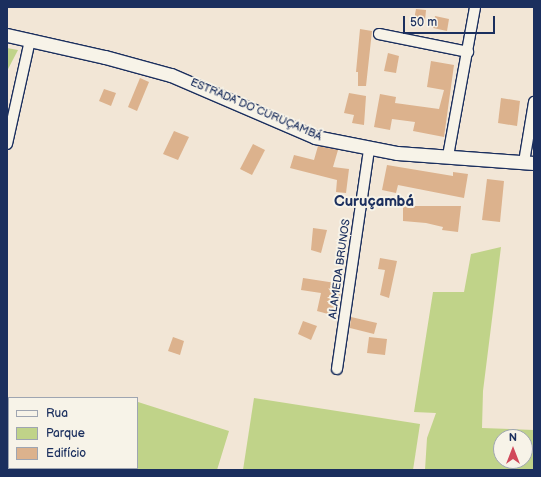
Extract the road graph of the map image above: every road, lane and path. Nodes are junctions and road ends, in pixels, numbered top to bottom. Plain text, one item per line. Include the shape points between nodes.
1 (475, 7) edge
2 (379, 34) dead end
3 (7, 35) edge
4 (30, 40) junction
5 (468, 52) junction
6 (534, 102) edge
7 (7, 144) edge
8 (369, 149) junction
9 (448, 156) junction
10 (529, 162) edge
11 (337, 370) dead end

1 - 5 street
2 - 5 street
3 - 4 street, ESTRADA DO CURUÇAMBÁ
4 - 7 street
4 - 8 street, ESTRADA DO CURUÇAMBÁ via 171,75 316,137
5 - 9 street
6 - 10 street
8 - 9 street, ESTRADA DO CURUÇAMBÁ
8 - 11 street, ALAMEDA BRUNOS
9 - 10 street, ESTRADA DO CURUÇAMBÁ

